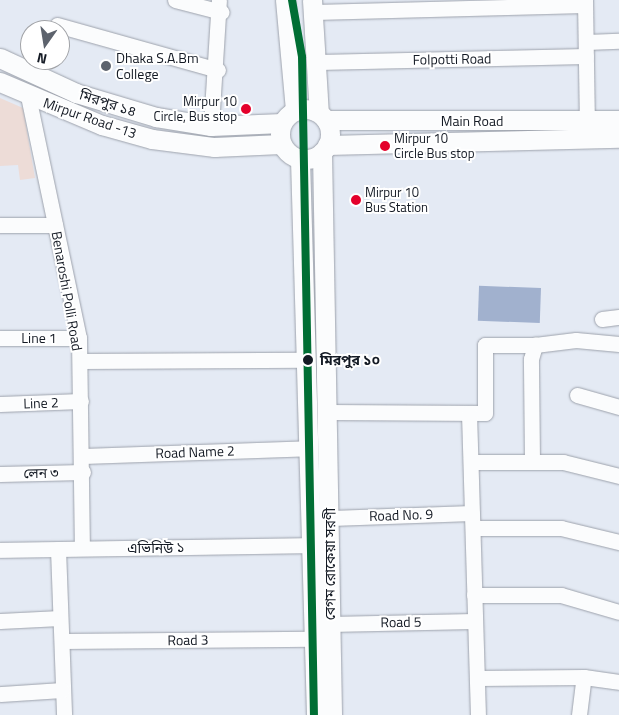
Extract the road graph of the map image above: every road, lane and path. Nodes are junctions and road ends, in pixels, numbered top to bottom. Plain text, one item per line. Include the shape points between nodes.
1 (175, 0) edge
2 (285, 0) edge
3 (585, 2) edge
4 (220, 6) edge
5 (313, 6) edge
6 (70, 29) edge
7 (619, 41) edge
8 (586, 49) junction
9 (0, 58) edge
10 (318, 62) junction
11 (218, 70) junction
12 (0, 82) edge
13 (28, 96) junction
14 (288, 116) junction
15 (322, 117) junction
16 (619, 120) edge
17 (587, 121) junction
18 (211, 126) junction
19 (619, 138) edge
20 (282, 144) junction
21 (325, 149) junction
22 (300, 158) junction
23 (0, 225) edge
24 (55, 225) junction
25 (619, 317) edge
26 (602, 319) dead end
27 (0, 338) edge
28 (79, 338) junction
29 (619, 344) edge
30 (535, 345) junction
31 (80, 360) junction
32 (307, 360) junction
33 (577, 395) dead end
34 (82, 402) junction
35 (0, 404) edge
36 (619, 407) edge
37 (328, 412) junction
38 (469, 413) junction
39 (308, 448) junction
40 (83, 456) junction
41 (532, 461) junction
42 (471, 462) junction
43 (83, 472) junction
44 (0, 474) edge
45 (619, 476) edge
46 (331, 518) junction
47 (472, 520) junction
48 (619, 542) edge
49 (311, 545) junction
50 (82, 548) junction
51 (58, 549) junction
52 (0, 550) edge
53 (474, 595) junction
54 (619, 612) edge
55 (60, 618) junction
56 (0, 621) edge
57 (474, 621) junction
58 (329, 624) junction
59 (313, 639) junction
60 (62, 641) junction
61 (584, 677) junction
62 (478, 678) junction
63 (619, 682) edge
64 (62, 690) junction
65 (0, 694) edge
66 (64, 715) edge
67 (316, 715) edge
68 (332, 715) edge
69 (478, 715) edge
70 (579, 715) edge

1 - 4 street
2 - 14 main road
3 - 5 street
3 - 8 street
4 - 11 street
5 - 10 main road
6 - 11 street
7 - 8 street, Folpotti Road
8 - 10 street, Folpotti Road
8 - 17 street
9 - 18 main road, মিরপুর ১৪ via 116,106
10 - 15 main road
11 - 18 street
12 - 13 main road, Mirpur Road -13
13 - 20 main road, Mirpur Road -13 via 102,125 152,138 214,147
13 - 24 street, Benaroshi Polli Road
14 - 15 main road, Main Road
14 - 18 main road, মিরপুর ১৪
14 - 20 main road
15 - 17 main road, Main Road
15 - 21 main road, বেগম রোকেয়া সরণী
16 - 17 main road, Main Road
19 - 21 main road, Main Road
20 - 22 main road
21 - 22 main road, Main Road
21 - 37 main road, বেগম রোকেয়া সরণী
22 - 32 main road, বেগম রোকেয়া সরণী
23 - 24 street
24 - 28 street, Benaroshi Polli Road
25 - 26 street
27 - 28 street, Line 1
28 - 31 street, Benaroshi Polli Road
29 - 30 street via 576,340
30 - 38 street via 485,345 485,413
30 - 41 street via 531,358
31 - 32 street
31 - 34 street, Benaroshi Polli Road
32 - 39 main road, বেগম রোকেয়া সরণী
33 - 36 street
34 - 35 street, Line 2
34 - 40 street, Benaroshi Polli Road
37 - 38 street
37 - 46 main road, বেগম রোকেয়া সরণী
38 - 42 street
39 - 40 street, Road Name 2
39 - 49 main road, বেগম রোকেয়া সরণী
40 - 43 street, Benaroshi Polli Road
41 - 42 street
41 - 45 street via 563,462
42 - 47 street
43 - 44 street, লেন ৩
43 - 50 street, Benaroshi Polli Road
46 - 47 street, Road No. 9
46 - 58 main road, বেগম রোকেয়া সরণী
47 - 48 street, Road No. 9 via 561,528
47 - 53 street
49 - 50 street, এভিনিউ ১
49 - 59 main road, বেগম রোকেয়া সরণী
50 - 51 street, এভিনিউ ১
51 - 52 street, এভিনিউ ১
51 - 55 street
53 - 54 street via 561,595
53 - 57 street
55 - 56 street
55 - 60 street
57 - 58 street, Road 5
57 - 62 street
58 - 68 main road, বেগম রোকেয়া সরণী
59 - 60 street, Road 3
59 - 67 main road, বেগম রোকেয়া সরণী
60 - 64 street
61 - 62 street
61 - 63 street
61 - 70 street
62 - 69 street
64 - 65 street
64 - 66 street

